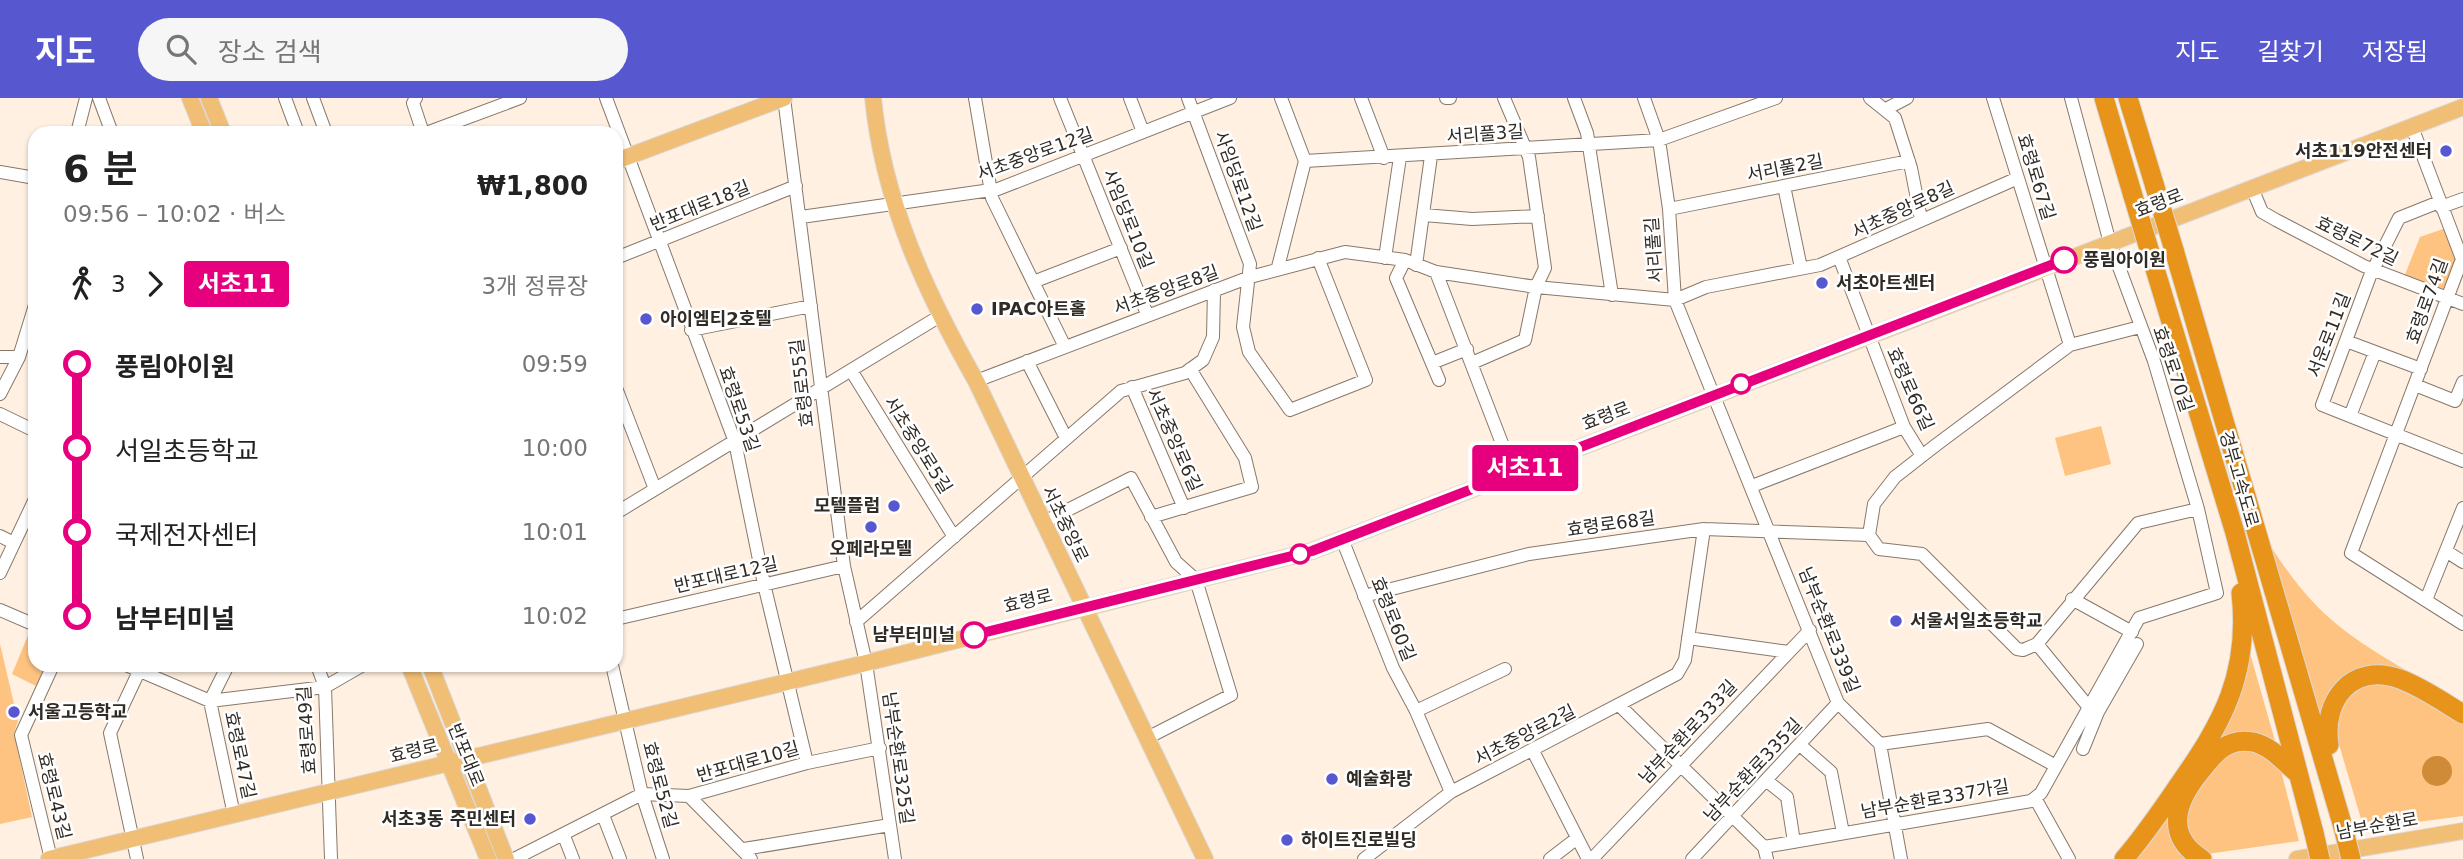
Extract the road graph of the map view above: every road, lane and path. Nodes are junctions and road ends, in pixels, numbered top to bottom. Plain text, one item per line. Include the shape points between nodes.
1 (86, 98) edge
2 (99, 98) edge
3 (190, 98) edge
4 (209, 98) edge
5 (285, 98) edge
6 (314, 98) edge
7 (416, 98) edge
8 (520, 98) edge
9 (606, 98) edge
10 (784, 98) edge
11 (873, 98) edge
12 (975, 98) edge
13 (1060, 98) edge
14 (1130, 98) edge
15 (1188, 98) edge
16 (1230, 98) edge
17 (1281, 98) edge
18 (1361, 98) edge
19 (1504, 98) edge
20 (1574, 98) edge
21 (1644, 98) edge
22 (1776, 98) edge
23 (1870, 98) edge
24 (1907, 98) edge
25 (1993, 98) edge
26 (2071, 98) edge
27 (2104, 98) edge
28 (2128, 98) edge
29 (505, 101) edge
30 (2463, 107) edge
31 (1886, 109) junction
32 (1193, 112) junction
33 (79, 126) edge
34 (109, 126) edge
35 (201, 126) edge
36 (220, 126) edge
37 (295, 126) edge
38 (324, 126) edge
39 (422, 126) edge
40 (442, 126) edge
41 (613, 126) edge
42 (2412, 127) junction
43 (1143, 132) junction
44 (1659, 140) junction
45 (1588, 145) junction
46 (1525, 149) junction
47 (1083, 156) junction
48 (1432, 156) junction
49 (1400, 157) junction
50 (623, 158) edge
51 (1384, 158) junction
52 (1305, 161) junction
53 (1909, 161) junction
54 (623, 163) edge
55 (0, 172) edge
56 (28, 177) edge
57 (2018, 178) junction
58 (796, 186) junction
59 (1784, 186) junction
60 (2252, 188) junction
61 (990, 191) junction
62 (2463, 199) edge
63 (894, 204) junction
64 (2440, 204) junction
65 (1669, 209) junction
66 (1424, 215) junction
67 (1538, 216) junction
68 (801, 217) junction
69 (1921, 219) junction
70 (659, 243) junction
71 (2110, 243) junction
72 (1121, 248) junction
73 (623, 256) edge
74 (1839, 257) junction
75 (1318, 258) junction
76 (1385, 258) junction
77 (1410, 263) junction
78 (1278, 267) junction
79 (2046, 267) junction
80 (1801, 268) junction
81 (2374, 270) junction
82 (1436, 271) junction
83 (1250, 277) junction
84 (1033, 282) junction
85 (1536, 287) junction
86 (1214, 290) junction
87 (1612, 295) junction
88 (2447, 298) junction
89 (1675, 300) junction
90 (2463, 304) edge
91 (811, 306) junction
92 (1147, 314) junction
93 (940, 316) junction
94 (2140, 327) junction
95 (28, 328) edge
96 (691, 330) junction
97 (1868, 335) junction
98 (2346, 341) junction
99 (2070, 345) junction
100 (1065, 347) junction
101 (1466, 349) junction
102 (2375, 352) junction
103 (0, 357) edge
104 (19, 357) junction
105 (1027, 361) junction
106 (1432, 363) junction
107 (1472, 363) junction
108 (1190, 369) junction
109 (2421, 369) junction
110 (852, 372) junction
111 (1439, 380) dead end
112 (976, 381) junction
113 (2463, 382) edge
114 (2415, 385) junction
115 (1132, 387) junction
116 (819, 388) junction
117 (0, 394) edge
118 (1715, 394) junction
119 (623, 406) edge
120 (0, 414) edge
121 (2350, 416) junction
122 (1904, 427) junction
123 (28, 428) edge
124 (2396, 435) junction
125 (1066, 438) junction
126 (735, 442) junction
127 (1922, 456) junction
128 (2463, 461) edge
129 (1513, 472) junction
130 (1021, 479) junction
131 (1752, 486) junction
132 (655, 489) junction
133 (1184, 508) junction
134 (2463, 508) edge
135 (623, 509) edge
136 (2198, 509) junction
137 (28, 514) edge
138 (1150, 517) junction
139 (1042, 523) junction
140 (1704, 530) junction
141 (1771, 532) junction
142 (2235, 533) junction
143 (1868, 535) junction
144 (0, 536) edge
145 (954, 537) junction
146 (1342, 538) junction
147 (15, 543) junction
148 (2446, 551) junction
149 (2463, 562) edge
150 (844, 566) junction
151 (0, 573) edge
152 (1196, 580) junction
153 (764, 584) junction
154 (2217, 593) joint
155 (1364, 596) junction
156 (2072, 599) junction
157 (2426, 600) junction
158 (1084, 607) junction
159 (0, 610) edge
160 (623, 617) edge
161 (28, 622) edge
162 (856, 622) junction
163 (2463, 624) edge
164 (1810, 630) junction
165 (1688, 638) junction
166 (2134, 638) junction
167 (2037, 645) junction
168 (1788, 652) junction
169 (866, 663) junction
170 (1505, 669) dead end
171 (51, 672) edge
172 (139, 672) edge
173 (149, 672) edge
174 (224, 672) edge
175 (320, 672) edge
176 (351, 672) edge
177 (412, 672) edge
178 (436, 672) edge
179 (614, 672) edge
180 (788, 681) junction
181 (325, 687) junction
182 (210, 701) junction
183 (1838, 703) junction
184 (1620, 706) junction
185 (2089, 708) junction
186 (1416, 711) junction
187 (2463, 714) edge
188 (625, 720) junction
189 (1149, 737) junction
190 (1880, 744) junction
191 (1800, 745) junction
192 (880, 748) junction
193 (1533, 751) junction
194 (467, 758) junction
195 (449, 762) junction
196 (807, 763) junction
197 (1680, 766) junction
198 (2056, 766) junction
199 (2297, 774) junction
200 (1767, 781) junction
201 (328, 792) junction
202 (1451, 793) junction
203 (642, 794) junction
204 (689, 796) junction
205 (2035, 798) junction
206 (2338, 805) junction
207 (234, 815) junction
208 (603, 815) junction
209 (1734, 816) junction
210 (1895, 824) junction
211 (890, 825) junction
212 (2463, 831) edge
213 (1843, 833) junction
214 (564, 836) junction
215 (135, 839) junction
216 (1576, 839) junction
217 (1794, 842) junction
218 (1765, 853) edge
219 (748, 854) edge
220 (50, 859) edge
221 (136, 859) edge
222 (331, 859) edge
223 (488, 859) edge
224 (506, 859) edge
225 (514, 859) edge
226 (573, 859) edge
227 (620, 859) edge
228 (663, 859) edge
229 (895, 859) edge
230 (1205, 859) edge
231 (1364, 859) edge
232 (1550, 859) edge
233 (1590, 859) edge
234 (1692, 859) edge
235 (1901, 859) edge
236 (2069, 859) edge
237 (2124, 859) edge
238 (2202, 859) edge
239 (2297, 859) edge
240 (2320, 859) edge
241 (2351, 859) edge

1 - 33 street
2 - 34 street
3 - 35 main road
4 - 36 main road
5 - 37 street
6 - 38 street
7 - 39 street via 413,103
8 - 29 street
9 - 41 street, 효령로53길
10 - 50 main road
10 - 58 street, 효령로55길
11 - 63 main road, 서초중앙로
12 - 61 street
13 - 47 street, 사임당로10길
14 - 43 street
15 - 32 street, 사임당로12길
16 - 32 street, 서초중앙로12길
17 - 52 street
18 - 51 street
19 - 46 street
20 - 45 street
21 - 44 street, 서리풀길
22 - 44 street, 서리풀3길
23 - 31 street
24 - 31 street
25 - 57 street, 효령로67길
26 - 71 street, 효령로70길
27 - 142 highway, 경부고속도로, bridge
28 - 206 highway, 경부고속도로, bridge
29 - 40 street
30 - 42 main road, 효령로
31 - 53 street via 1895,118
32 - 43 street, 서초중앙로12길
32 - 83 street, 사임당로12길 via 1250,264
42 - 60 main road, 효령로
42 - 64 street, 효령로74길
43 - 47 street, 서초중앙로12길
44 - 45 street, 서리풀3길
44 - 65 street, 서리풀길
45 - 46 street, 서리풀3길
45 - 87 street
46 - 48 street, 서리풀3길
46 - 67 street
47 - 61 street, 서초중앙로12길
47 - 72 street, 사임당로10길
48 - 49 street, 서리풀3길
48 - 66 street
49 - 51 street, 서리풀3길
49 - 76 street
51 - 52 street, 서리풀3길
52 - 78 street, 사임당로12길
53 - 59 street, 서리풀2길
53 - 69 street
54 - 70 street, 효령로53길
55 - 56 street
57 - 69 street, 서초중앙로8길
57 - 79 street, 효령로67길
58 - 68 street, 효령로55길
58 - 70 street, 반포대로18길
59 - 65 street, 서리풀2길
59 - 80 street
60 - 71 main road, 효령로
60 - 81 street, 효령로72길 via 2262,212
61 - 63 street, 서초중앙로12길
61 - 84 street
62 - 64 street, 서운로11길
63 - 68 street
63 - 93 main road, 서초중앙로
64 - 81 street, 서운로11길 via 2399,218
64 - 88 street, 효령로74길 via 2462,259
65 - 89 street, 서리풀길
66 - 67 street via 1472,219
66 - 77 street
67 - 85 street via 1545,268
68 - 91 street, 효령로55길
69 - 74 street, 서초중앙로8길
70 - 73 street, 반포대로18길
70 - 96 street, 효령로53길
71 - 79 main road, 효령로
71 - 94 street, 효령로70길
72 - 84 street
72 - 92 street, 사임당로10길
74 - 80 street, 서초중앙로8길
74 - 97 street
75 - 76 street, 서초중앙로8길 via 1345,252
75 - 78 street, 서초중앙로8길
75 - 83 street via 1366,380 1290,410 1249,352 1243,327
76 - 77 street, 서초중앙로8길
77 - 82 street, 서초중앙로8길
77 - 106 street via 1396,278
78 - 83 street, 서초중앙로8길
79 - 97 main road, 효령로
79 - 99 street
80 - 89 street, 서초중앙로8길 via 1706,287
81 - 88 street, 효령로72길
81 - 98 street, 서운로11길
82 - 85 street, 서초중앙로8길
82 - 101 street
83 - 86 street, 서초중앙로8길
84 - 100 street
85 - 87 street, 서초중앙로8길
85 - 107 street via 1525,340
86 - 92 street, 서초중앙로8길
86 - 108 street via 1213,337 1203,360
87 - 89 street, 서초중앙로8길
88 - 90 street, 효령로72길
88 - 109 street, 효령로74길
89 - 118 street, 서리풀길
91 - 96 street
91 - 116 street, 효령로55길
92 - 100 street, 서초중앙로8길
93 - 110 street
93 - 112 main road, 서초중앙로
94 - 99 street
94 - 136 street, 효령로70길
95 - 104 street
96 - 126 street, 효령로53길
97 - 118 main road, 효령로
97 - 122 street, 효령로66길
98 - 102 street, 효령로74길
98 - 121 street, 서운로11길 via 2322,405
99 - 127 street
100 - 105 street, 서초중앙로8길
101 - 106 street
101 - 107 street
102 - 109 street, 효령로74길
102 - 121 street
103 - 104 street
104 - 117 street
105 - 112 street, 서초중앙로8길
105 - 125 street
106 - 111 street
107 - 129 street
108 - 115 street, 서초중앙로6길
108 - 133 street via 1245,458 1252,487
109 - 114 street, 효령로74길
110 - 116 street
110 - 145 street, 서초중앙로5길
112 - 130 main road, 서초중앙로
113 - 114 street via 2455,401
114 - 124 street, 효령로74길
115 - 125 street, 서초중앙로6길 via 1121,391
115 - 133 street, 서초중앙로6길
116 - 126 street
116 - 150 street, 효령로55길
118 - 129 main road, 효령로
118 - 131 street, 남부순환로339길
119 - 132 street
120 - 123 street
121 - 124 street, 서운로11길
122 - 127 street, 효령로66길
122 - 131 street
124 - 128 street, 서운로11길
124 - 157 street, 효령로74길 via 2351,553
125 - 130 street, 서초중앙로6길
126 - 132 street
126 - 153 street, 효령로53길
127 - 143 street via 1895,477 1874,504
129 - 146 main road, 효령로
130 - 139 main road, 서초중앙로
130 - 145 street
131 - 141 street, 남부순환로339길
132 - 135 street
133 - 138 street
134 - 148 street
136 - 154 street, 효령로70길
136 - 156 street via 2138,523
137 - 147 street
138 - 139 street via 1131,478
138 - 152 street via 1176,562
139 - 158 main road, 서초중앙로
140 - 141 street, 효령로68길
140 - 155 street, 효령로68길 via 1529,554
140 - 165 street, 서초중앙로2길
141 - 143 street, 효령로68길
141 - 164 street, 남부순환로339길
142 - 199 highway, 경부고속도로
142 - 237 highway via 2244,639 2236,685 2210,740
143 - 167 street, 효령로68길 via 1879,549 1922,554 2017,649
144 - 147 street
145 - 162 street
146 - 152 main road, 효령로 via 1261,566
146 - 155 street, 효령로60길
147 - 151 street
148 - 149 street
148 - 157 street
150 - 153 street, 반포대로12길
150 - 162 street, 효령로55길
152 - 158 main road, 효령로
152 - 189 street via 1231,695
153 - 160 street, 반포대로12길
153 - 180 street, 효령로53길
154 - 166 street, 남부순환로337가길 via 2139,618
155 - 186 street, 효령로60길
156 - 166 street
156 - 167 street
157 - 163 street
158 - 169 main road, 효령로
158 - 189 main road, 서초중앙로
159 - 161 street
162 - 169 street, 효령로55길
164 - 168 street, 남부순환로333길
164 - 183 street, 남부순환로339길
165 - 168 street
165 - 184 street, 서초중앙로2길 via 1685,660 1677,674
166 - 185 street, 남부순환로337가길
166 - 185 street via 2083,749 2096,716
167 - 185 street
168 - 197 street, 남부순환로333길
169 - 180 main road, 효령로
169 - 192 street, 남부순환로325길
170 - 186 street
171 - 220 street, 효령로43길 via 21,734
172 - 215 street via 110,733
173 - 182 street
174 - 182 street, 효령로47길
175 - 181 street, 효령로49길
176 - 181 street
177 - 195 main road, 반포대로
178 - 194 main road, 반포대로
179 - 188 street, 효령로52길
180 - 188 main road, 효령로
180 - 196 street
181 - 182 street
181 - 201 street, 효령로49길
182 - 207 street, 효령로47길
183 - 190 street, 남부순환로339길
183 - 191 street, 남부순환로335길
184 - 193 street, 서초중앙로2길
184 - 197 street
185 - 198 street, 남부순환로337가길
186 - 202 street, 효령로60길
187 - 206 highway via 2392,677 2362,679 2341,691 2326,722
188 - 194 main road, 효령로
188 - 203 street, 효령로52길
189 - 230 main road, 서초중앙로
190 - 198 street via 1988,729
190 - 210 street
191 - 200 street, 남부순환로335길
191 - 213 street, 남부순환로337가길 via 1831,772
192 - 196 street, 반포대로10길
192 - 211 street, 남부순환로325길
193 - 202 street, 서초중앙로2길
193 - 216 street, 남부순환로333길
194 - 195 main road, 효령로
194 - 224 main road, 반포대로
195 - 201 main road, 효령로
195 - 223 main road, 반포대로
196 - 204 street, 반포대로10길
197 - 209 street
197 - 233 street, 남부순환로333길
198 - 205 street, 남부순환로337가길
199 - 238 highway via 2256,743 2230,743 2217,751 2185,791 2178,809 2182,838
199 - 240 highway, 경부고속도로, bridge
200 - 209 street, 남부순환로335길
200 - 217 street via 1787,797
201 - 207 main road, 효령로
201 - 222 street, 효령로49길
202 - 231 street, 서초중앙로2길
203 - 204 street, 반포대로10길
203 - 208 street
203 - 228 street, 효령로52길
204 - 219 street
205 - 210 street, 남부순환로337가길
205 - 236 street
206 - 241 highway, 경부고속도로, bridge
207 - 215 main road, 효령로
208 - 214 street
208 - 227 street
209 - 218 street
209 - 234 street, 남부순환로335길
210 - 213 street, 남부순환로337가길
210 - 235 street
211 - 219 street
211 - 229 street, 남부순환로325길
212 - 239 main road, 남부순환로
213 - 217 street, 남부순환로337가길
214 - 225 street
214 - 226 street
215 - 220 main road, 효령로
215 - 221 street
216 - 232 street
216 - 233 street, 남부순환로333길
217 - 218 street, 남부순환로337가길

